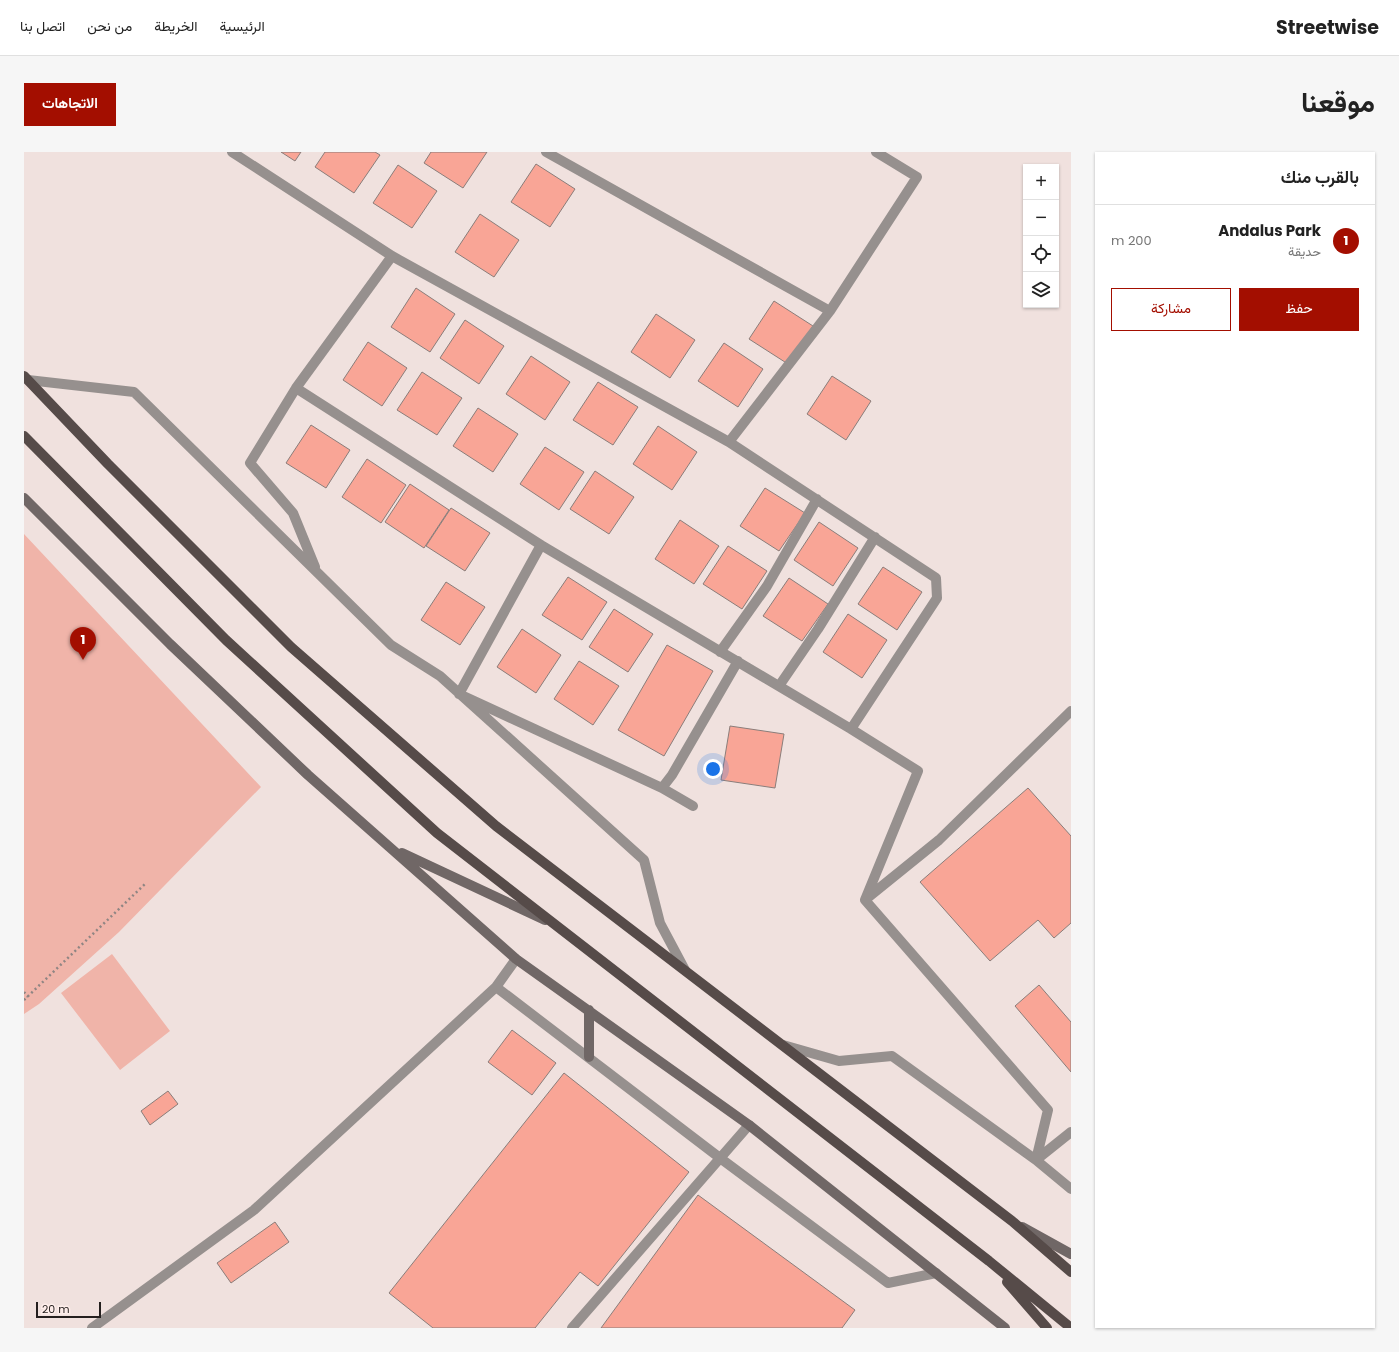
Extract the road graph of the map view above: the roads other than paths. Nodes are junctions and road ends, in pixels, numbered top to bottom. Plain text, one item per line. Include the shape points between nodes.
1 (232, 152) edge
2 (546, 152) edge
3 (876, 152) edge
4 (392, 256) junction
5 (830, 311) junction
6 (26, 378) edge
7 (296, 388) junction
8 (24, 436) edge
9 (729, 442) junction
10 (24, 498) edge
11 (817, 499) junction
12 (875, 537) junction
13 (541, 545) junction
14 (317, 572) junction
15 (720, 652) junction
16 (738, 661) junction
17 (779, 686) junction
18 (459, 694) junction
19 (1071, 711) edge
20 (851, 729) junction
21 (662, 788) junction
22 (693, 806) dead end
23 (391, 848) junction
24 (865, 900) junction
25 (555, 924) junction
26 (516, 959) junction
27 (685, 970) junction
28 (496, 987) junction
29 (589, 1010) junction
30 (783, 1045) junction
31 (589, 1057) junction
32 (748, 1125) junction
33 (1071, 1132) edge
34 (720, 1158) junction
35 (1036, 1160) junction
36 (1071, 1189) edge
37 (1012, 1221) junction
38 (1071, 1254) edge
39 (989, 1261) junction
40 (1071, 1272) edge
41 (936, 1273) junction
42 (92, 1328) edge
43 (572, 1328) edge
44 (1005, 1328) edge
45 (1047, 1328) edge
46 (1070, 1328) edge

1 - 4 street
2 - 5 street
3 - 5 street via 917,177
4 - 7 street
4 - 9 street
5 - 9 street
6 - 14 street via 134,392
6 - 27 main road via 291,647 496,826
7 - 13 street
7 - 14 street via 250,463 293,513
8 - 25 main road via 226,640 437,833
9 - 11 street
10 - 23 street via 170,644 302,770
11 - 12 street
11 - 15 street via 767,586
12 - 17 street
12 - 20 street via 936,578 937,598
13 - 15 street
13 - 18 street
14 - 18 street via 391,645 440,676
15 - 16 street
16 - 17 street
16 - 21 street
17 - 20 street
18 - 21 street
18 - 27 street via 644,860 660,923
19 - 24 street via 939,840
20 - 24 street via 918,772
21 - 22 street
23 - 25 street
23 - 26 street
24 - 35 street via 1048,1110
25 - 39 main road
26 - 28 street
26 - 29 street
27 - 30 main road
28 - 31 street
28 - 42 street via 254,1210
29 - 31 street
29 - 32 street
30 - 35 street via 840,1061 892,1056
30 - 37 main road
31 - 34 street
32 - 34 street
32 - 41 street
33 - 35 street
34 - 41 street via 888,1283
34 - 43 street
35 - 36 street
37 - 38 street
37 - 40 main road
39 - 45 main road
39 - 46 main road
41 - 44 street

